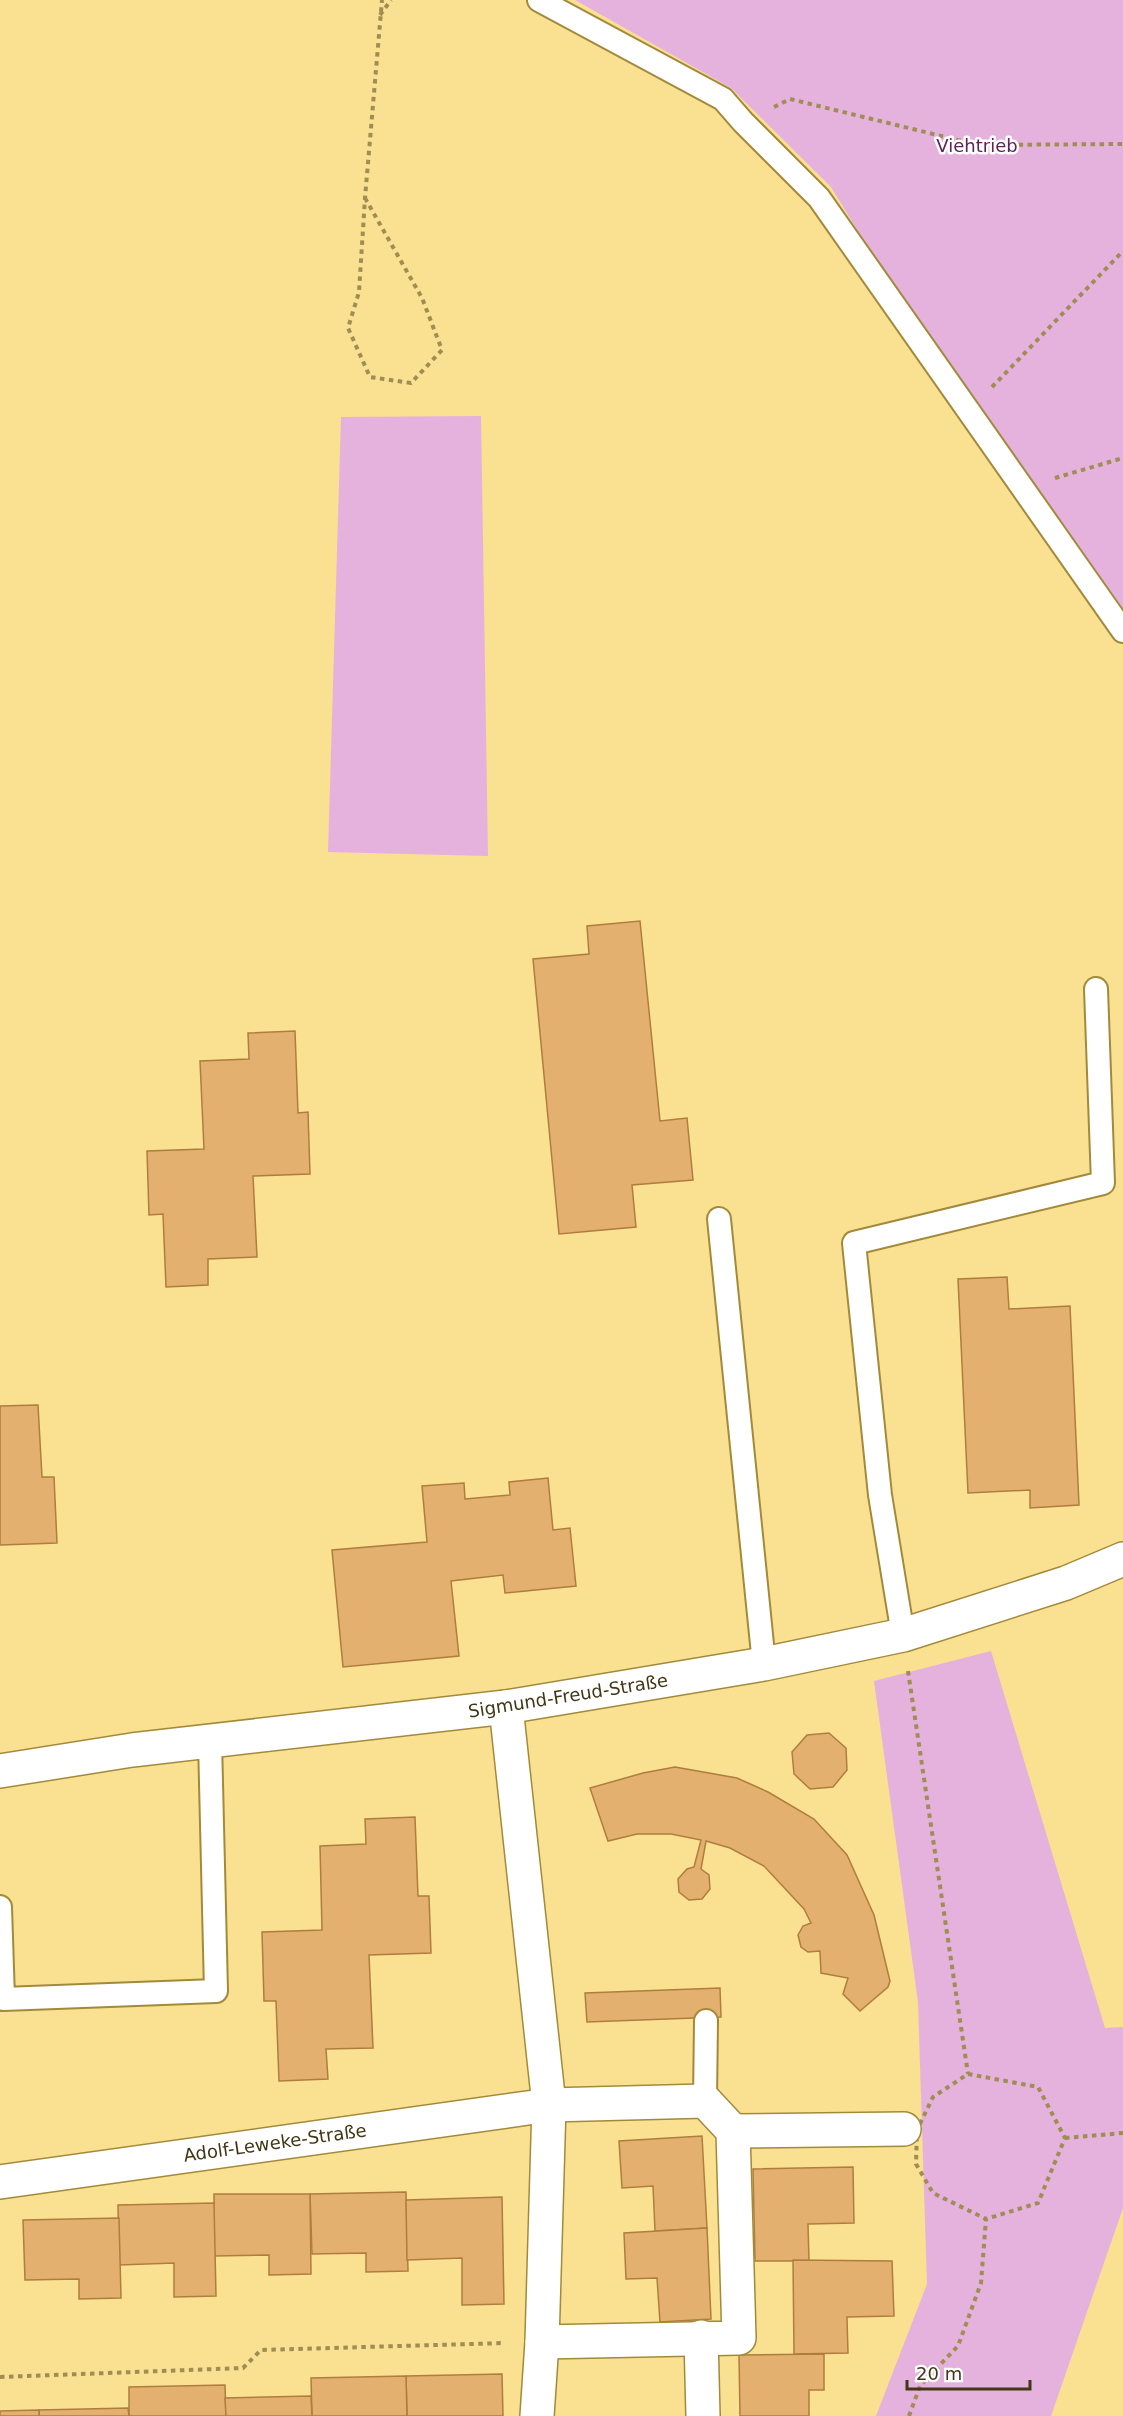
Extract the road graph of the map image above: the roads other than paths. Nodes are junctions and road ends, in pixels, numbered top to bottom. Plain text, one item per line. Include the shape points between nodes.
1 (539, 0) edge
2 (1123, 631) edge
3 (1096, 989) dead end
4 (719, 1219) dead end
5 (1123, 1559) edge
6 (903, 1635) junction
7 (764, 1664) junction
8 (506, 1707) junction
9 (210, 1742) junction
10 (0, 1771) edge
11 (0, 1907) edge
12 (706, 2021) dead end
13 (705, 2102) junction
14 (549, 2105) junction
15 (904, 2129) dead end
16 (733, 2131) junction
17 (0, 2182) edge
18 (700, 2337) junction
19 (542, 2342) junction
20 (537, 2416) edge
21 (703, 2416) edge

1 - 2 lane via 723,99 819,198
3 - 6 lane via 1103,1183 854,1243 880,1495
4 - 7 lane
5 - 6 street, Sigmund-Freud-Straße via 1066,1583
6 - 7 street, Sigmund-Freud-Straße
7 - 8 street, Sigmund-Freud-Straße
8 - 9 street, Sigmund-Freud-Straße
8 - 14 street
9 - 10 street, Sigmund-Freud-Straße
9 - 11 lane via 216,1991 3,1999
12 - 13 lane
13 - 14 street, Adolf-Leweke-Straße
13 - 16 street
14 - 17 street, Adolf-Leweke-Straße
14 - 19 street
15 - 16 street
16 - 18 street via 739,2338
18 - 19 street
18 - 21 street
19 - 20 street

